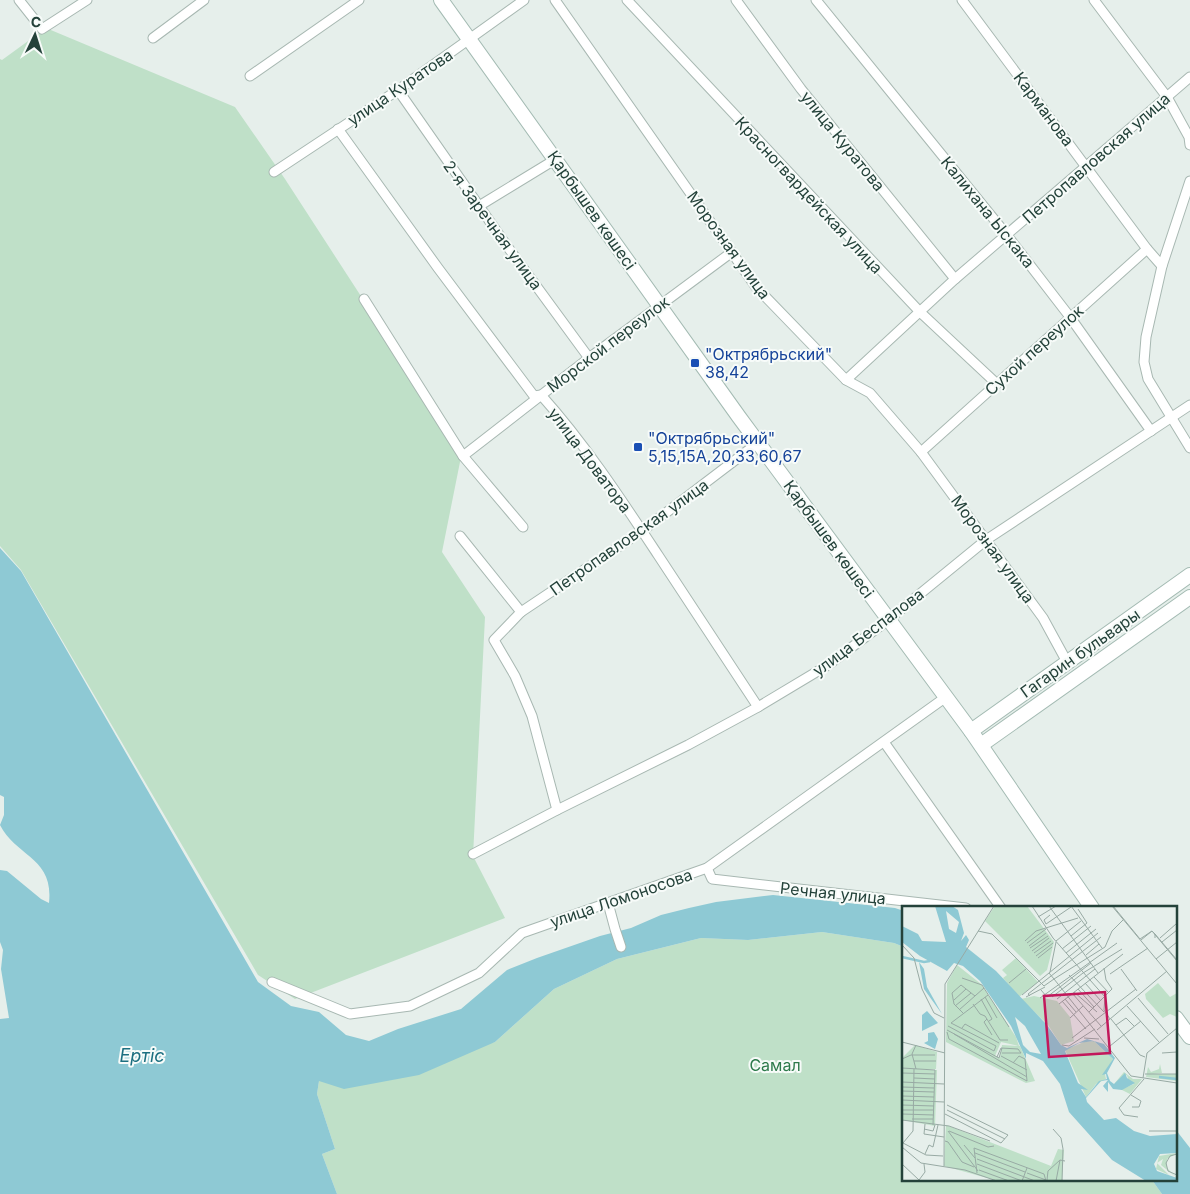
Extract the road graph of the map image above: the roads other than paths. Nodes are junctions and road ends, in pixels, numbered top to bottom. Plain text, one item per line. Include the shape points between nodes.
1 (19, 0) edge
2 (87, 0) edge
3 (204, 0) edge
4 (359, 0) edge
5 (441, 0) edge
6 (524, 0) edge
7 (555, 0) edge
8 (627, 0) edge
9 (736, 0) edge
10 (816, 0) edge
11 (962, 0) edge
12 (1094, 0) edge
13 (153, 38) dead end
14 (470, 40) junction
15 (250, 76) dead end
16 (1190, 77) edge
17 (398, 90) junction
18 (1167, 97) junction
19 (338, 128) junction
20 (1190, 145) edge
21 (556, 158) junction
22 (1086, 166) junction
23 (274, 172) dead end
24 (1190, 181) edge
25 (479, 206) junction
26 (1006, 234) junction
27 (1147, 249) junction
28 (732, 252) junction
29 (1162, 266) junction
30 (956, 279) junction
31 (364, 298) dead end
32 (659, 306) junction
33 (920, 312) junction
34 (1070, 318) junction
35 (589, 358) junction
36 (846, 380) junction
37 (997, 384) junction
38 (541, 395) junction
39 (1190, 405) edge
40 (1171, 418) junction
41 (1151, 431) junction
42 (759, 442) junction
43 (1190, 448) edge
44 (921, 452) junction
45 (463, 456) junction
46 (523, 527) dead end
47 (642, 531) junction
48 (460, 536) dead end
49 (986, 540) junction
50 (1190, 575) edge
51 (1190, 598) edge
52 (521, 612) junction
53 (888, 620) junction
54 (1067, 662) junction
55 (946, 697) junction
56 (758, 707) junction
57 (971, 731) junction
58 (884, 742) junction
59 (981, 746) junction
60 (557, 810) junction
61 (473, 854) dead end
62 (706, 868) junction
63 (608, 902) junction
64 (948, 906) edge
65 (1000, 906) edge
66 (1087, 906) edge
67 (621, 947) dead end
68 (272, 982) dead end
69 (1178, 1021) edge
70 (1190, 1037) edge

1 - 2 street via 42,29
3 - 13 street
4 - 15 street
5 - 14 main road, Қарбышев көшесі
6 - 14 street, улица Куратова
7 - 28 street, Морозная улица
8 - 33 street, Красногвардейская улица
9 - 30 street, улица Куратова via 801,89
10 - 26 street, Калихана Ыскака
11 - 22 street, Карманова
12 - 18 street
14 - 17 street, улица Куратова
14 - 21 main road, Қарбышев көшесі
16 - 18 street, Петропавловская улица
17 - 19 street, улица Куратова
17 - 25 street, 2-я Заречная улица
18 - 20 street via 1189,137
18 - 22 street, Петропавловская улица
19 - 23 street, улица Куратова
19 - 38 street, улица Доватора via 534,396
21 - 25 street
21 - 32 main road, Қарбышев көшесі
22 - 26 street, Петропавловская улица
22 - 27 street, Карманова
24 - 29 street
25 - 35 street, 2-я Заречная улица
26 - 30 street, Петропавловская улица
26 - 34 street, Калихана Ыскака
27 - 29 street, Карманова
27 - 34 street, Сухой переулок
28 - 32 street, Морской переулок
28 - 36 street, Морозная улица via 756,287
29 - 40 street via 1146,337 1144,362 1148,380
30 - 33 street, Петропавловская улица
31 - 45 street
32 - 35 street, Морской переулок
32 - 42 main road, Қарбышев көшесі
33 - 36 street, Петропавловская улица
33 - 37 street, Красногвардейская улица
34 - 37 street, Сухой переулок
34 - 41 street, Калихана Ыскака
35 - 38 street, Морской переулок
36 - 44 street, Морозная улица via 870,394
37 - 44 street, Сухой переулок
38 - 45 street, Морской переулок
38 - 47 street, улица Доватора via 572,431
39 - 40 street, улица Беспалова
40 - 41 street, улица Беспалова
40 - 43 street
41 - 49 street, улица Беспалова
42 - 47 street, Петропавловская улица
42 - 53 main road, Қарбышев көшесі
44 - 49 street, Морозная улица
45 - 46 street
47 - 52 street, Петропавловская улица
47 - 56 street, улица Доватора
48 - 52 street
49 - 53 street, улица Беспалова
49 - 54 street, Морозная улица via 1044,618
50 - 54 main road, Гагарин бульвары
51 - 59 main road, Гагарин бульвары
52 - 60 street, Петропавловская улица via 494,640 515,676 532,716
53 - 55 main road, Қарбышев көшесі
53 - 56 street, улица Беспалова via 828,666
54 - 57 main road, Гагарин бульвары
55 - 57 main road, Қарбышев көшесі
55 - 58 street, улица Ломоносова
56 - 60 street, улица Беспалова
57 - 59 main road, Қарбышев көшесі
58 - 62 street, улица Ломоносова
58 - 65 street
59 - 66 main road, Қарбышев көшесі
60 - 61 street, улица Беспалова
62 - 63 street, улица Ломоносова
62 - 64 street, Речная улица via 712,879
63 - 67 street
63 - 68 street, улица Ломоносова via 522,933 479,973 410,1006 350,1014
69 - 70 main road

